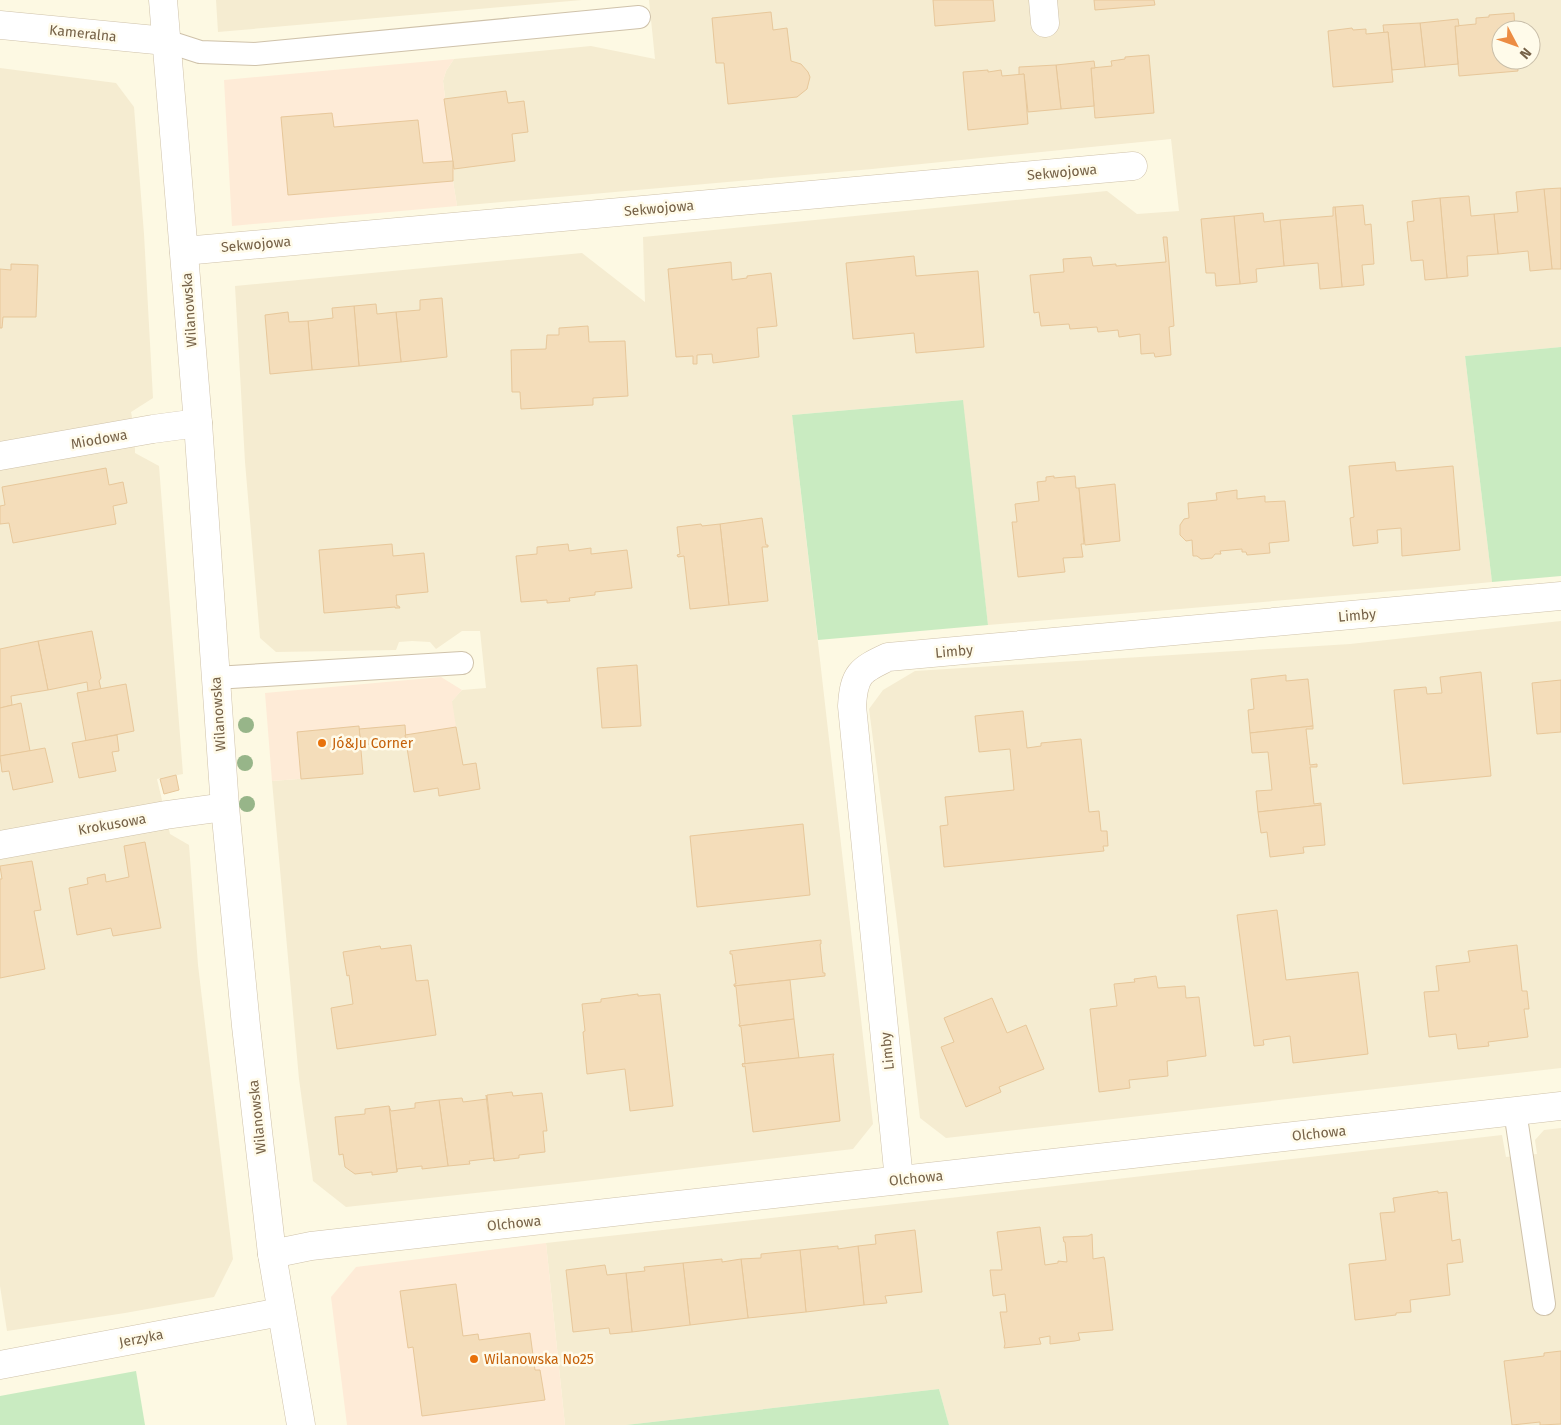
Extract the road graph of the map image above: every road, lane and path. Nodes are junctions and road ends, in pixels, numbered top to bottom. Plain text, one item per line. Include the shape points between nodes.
1 (163, 0) edge
2 (639, 17) dead end
3 (0, 25) edge
4 (166, 41) junction
5 (1133, 166) dead end
6 (184, 252) junction
7 (198, 423) junction
8 (0, 456) edge
9 (1561, 596) edge
10 (462, 663) dead end
11 (215, 678) junction
12 (226, 807) junction
13 (0, 845) edge
14 (1561, 1106) edge
15 (1515, 1111) junction
16 (899, 1180) junction
17 (272, 1254) junction
18 (1544, 1304) dead end
19 (282, 1312) junction
20 (0, 1365) edge
21 (301, 1425) edge

1 - 4 street, Wilanowska
2 - 4 lane via 255,54 200,52
3 - 4 street, Kameralna
4 - 6 street, Wilanowska
5 - 6 street, Sekwojowa
6 - 7 street, Wilanowska
7 - 8 street, Miodowa
7 - 11 street, Wilanowska
9 - 16 street, Limby via 888,657 867,667 853,688 852,706
10 - 11 lane
11 - 12 street, Wilanowska
12 - 13 street, Krokusowa via 166,814
12 - 17 street, Wilanowska via 246,1026
14 - 15 street, Olchowa
15 - 16 street, Olchowa
15 - 18 lane
16 - 17 street, Olchowa via 311,1246
17 - 19 street, Wilanowska
19 - 20 street, Jerzyka
19 - 21 street, Wilanowska

